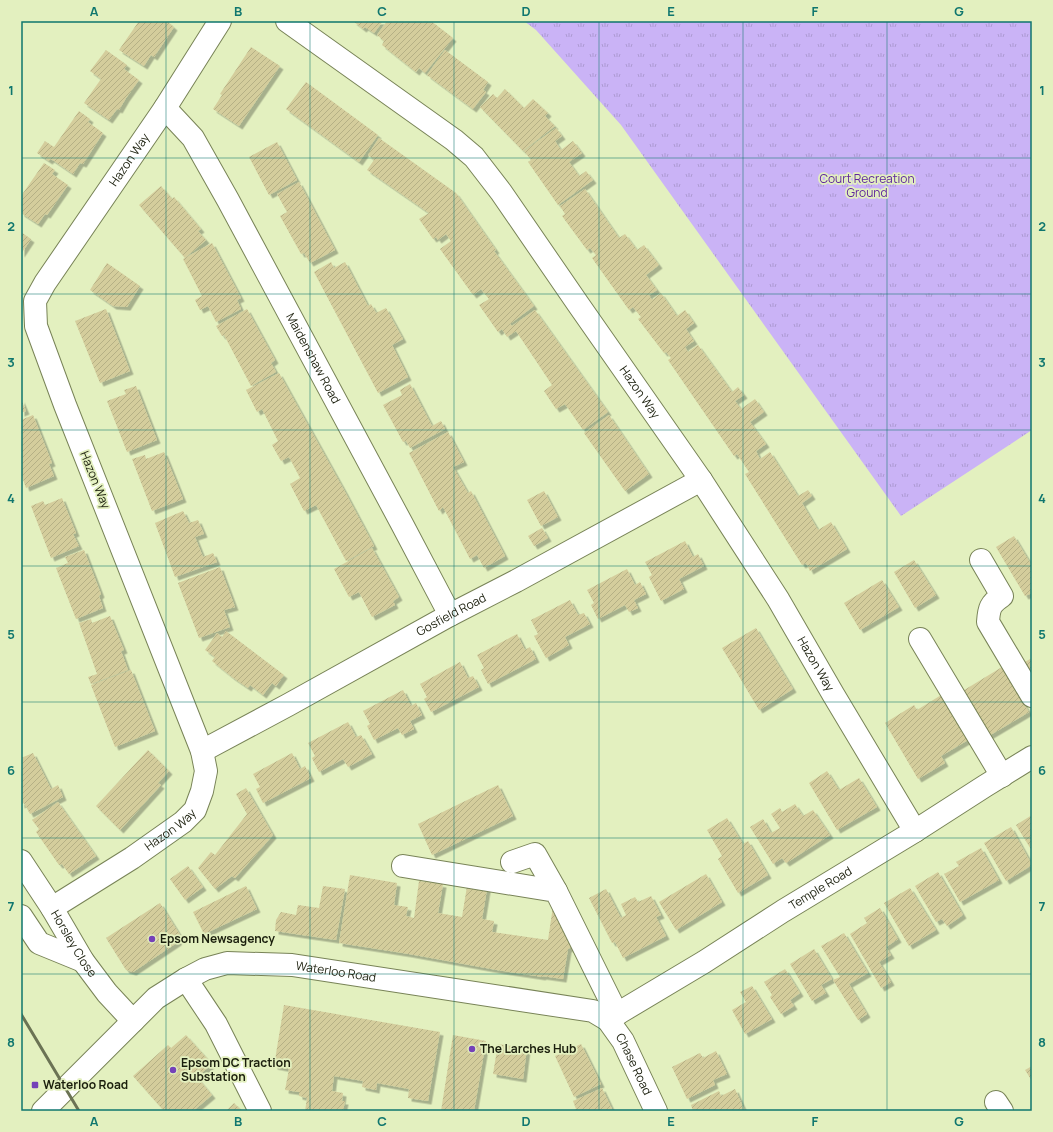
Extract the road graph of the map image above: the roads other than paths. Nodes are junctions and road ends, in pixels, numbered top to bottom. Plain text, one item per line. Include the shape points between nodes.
1 (220, 21) edge
2 (287, 21) edge
3 (166, 108) junction
4 (701, 480) junction
5 (981, 560) dead end
6 (450, 615) junction
7 (920, 639) dead end
8 (1032, 696) edge
9 (202, 751) junction
10 (1032, 757) edge
11 (1002, 776) junction
12 (915, 831) junction
13 (21, 860) edge
14 (512, 862) dead end
15 (403, 866) dead end
16 (556, 891) junction
17 (52, 908) junction
18 (21, 916) edge
19 (83, 961) junction
20 (186, 979) junction
21 (613, 1017) junction
22 (133, 1021) junction
23 (43, 1111) edge
24 (260, 1111) edge
25 (656, 1111) edge

1 - 3 street, Hazon Way
2 - 4 street, Hazon Way via 474,157 502,192
3 - 6 street, Maidenshaw Road via 193,138 228,200
3 - 9 street, Hazon Way via 45,283 35,301 36,326
4 - 6 street, Gosfield Road
4 - 12 street, Hazon Way via 778,599
5 - 8 street via 1002,596 989,610 988,622
6 - 9 street, Gosfield Road
7 - 11 street
9 - 17 street, Hazon Way via 206,771 202,791 195,810 184,822
10 - 11 street, Temple Road
11 - 12 street, Temple Road
12 - 21 street, Temple Road
13 - 17 street, Horsley Close
14 - 16 street, Chase Road via 535,854
15 - 16 street
16 - 21 street, Chase Road
17 - 19 street, Horsley Close
18 - 19 street via 38,943
19 - 22 street, Horsley Close via 107,993
20 - 21 street, Waterloo Road via 205,968 226,963 292,965 593,1011
20 - 22 street, Waterloo Road via 156,998
20 - 24 street via 216,1024
21 - 25 street, Chase Road
22 - 23 street, Waterloo Road

